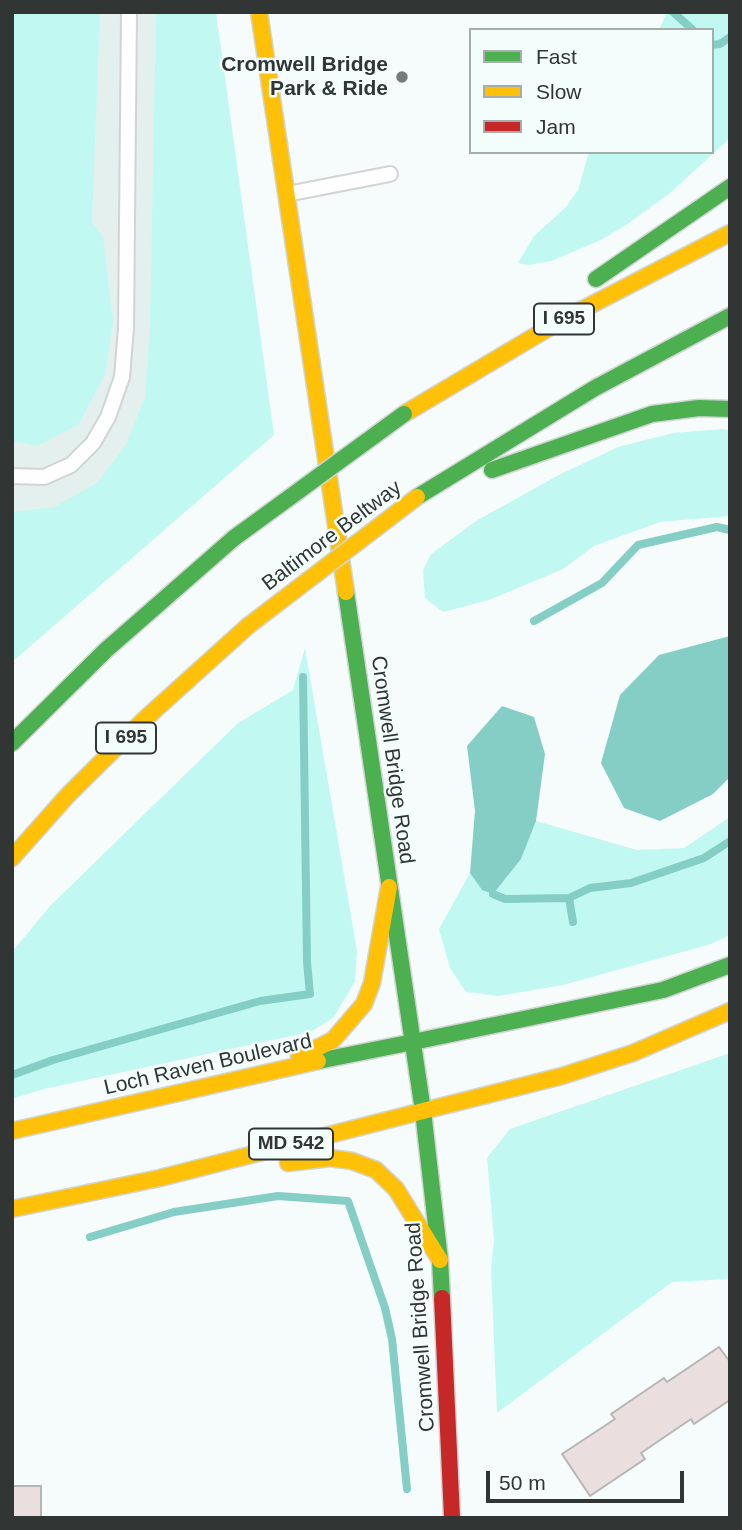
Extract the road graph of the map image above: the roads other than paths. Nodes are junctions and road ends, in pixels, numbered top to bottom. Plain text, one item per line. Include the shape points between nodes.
1 (129, 12) edge
2 (259, 12) edge
3 (390, 174) dead end
4 (730, 187) edge
5 (286, 194) junction
6 (730, 233) edge
7 (585, 287) dead end
8 (564, 302) dead end
9 (730, 316) edge
10 (430, 399) junction
11 (730, 409) edge
12 (12, 476) edge
13 (417, 496) junction
14 (174, 591) junction
15 (42, 691) dead end
16 (12, 743) edge
17 (12, 858) edge
18 (389, 887) junction
19 (730, 965) edge
20 (730, 1011) edge
21 (413, 1042) junction
22 (276, 1070) junction
23 (423, 1111) junction
24 (12, 1131) edge
25 (160, 1178) junction
26 (12, 1209) edge
27 (440, 1260) junction
28 (452, 1518) edge

1 - 12 lane via 122,377 93,443 71,465 44,477
2 - 5 main road, Cromwell Bridge Road
3 - 5 lane
4 - 7 main road
5 - 18 main road, Cromwell Bridge Road
6 - 10 main road, I 695 via 562,320
8 - 10 main road
9 - 13 main road, Baltimore Beltway / I 695 via 595,388
10 - 14 main road, I 695, bridge via 234,538
11 - 13 main road via 652,414
13 - 17 main road, Baltimore Beltway / I 695, bridge via 248,626 146,718
14 - 15 main road
14 - 16 main road, I 695 via 106,650
18 - 21 main road, Cromwell Bridge Road
18 - 22 main road via 364,1004 333,1040
19 - 21 main road, Loch Raven Boulevard via 663,990
20 - 23 main road via 621,1057
21 - 22 main road, Loch Raven Boulevard
21 - 23 main road, Cromwell Bridge Road
22 - 24 main road, Loch Raven Boulevard
23 - 25 main road, MD 542
23 - 27 main road, Cromwell Bridge Road
25 - 26 main road, MD 542
25 - 27 main road via 330,1158 352,1161 376,1170 396,1189
27 - 28 main road, Cromwell Bridge Road

